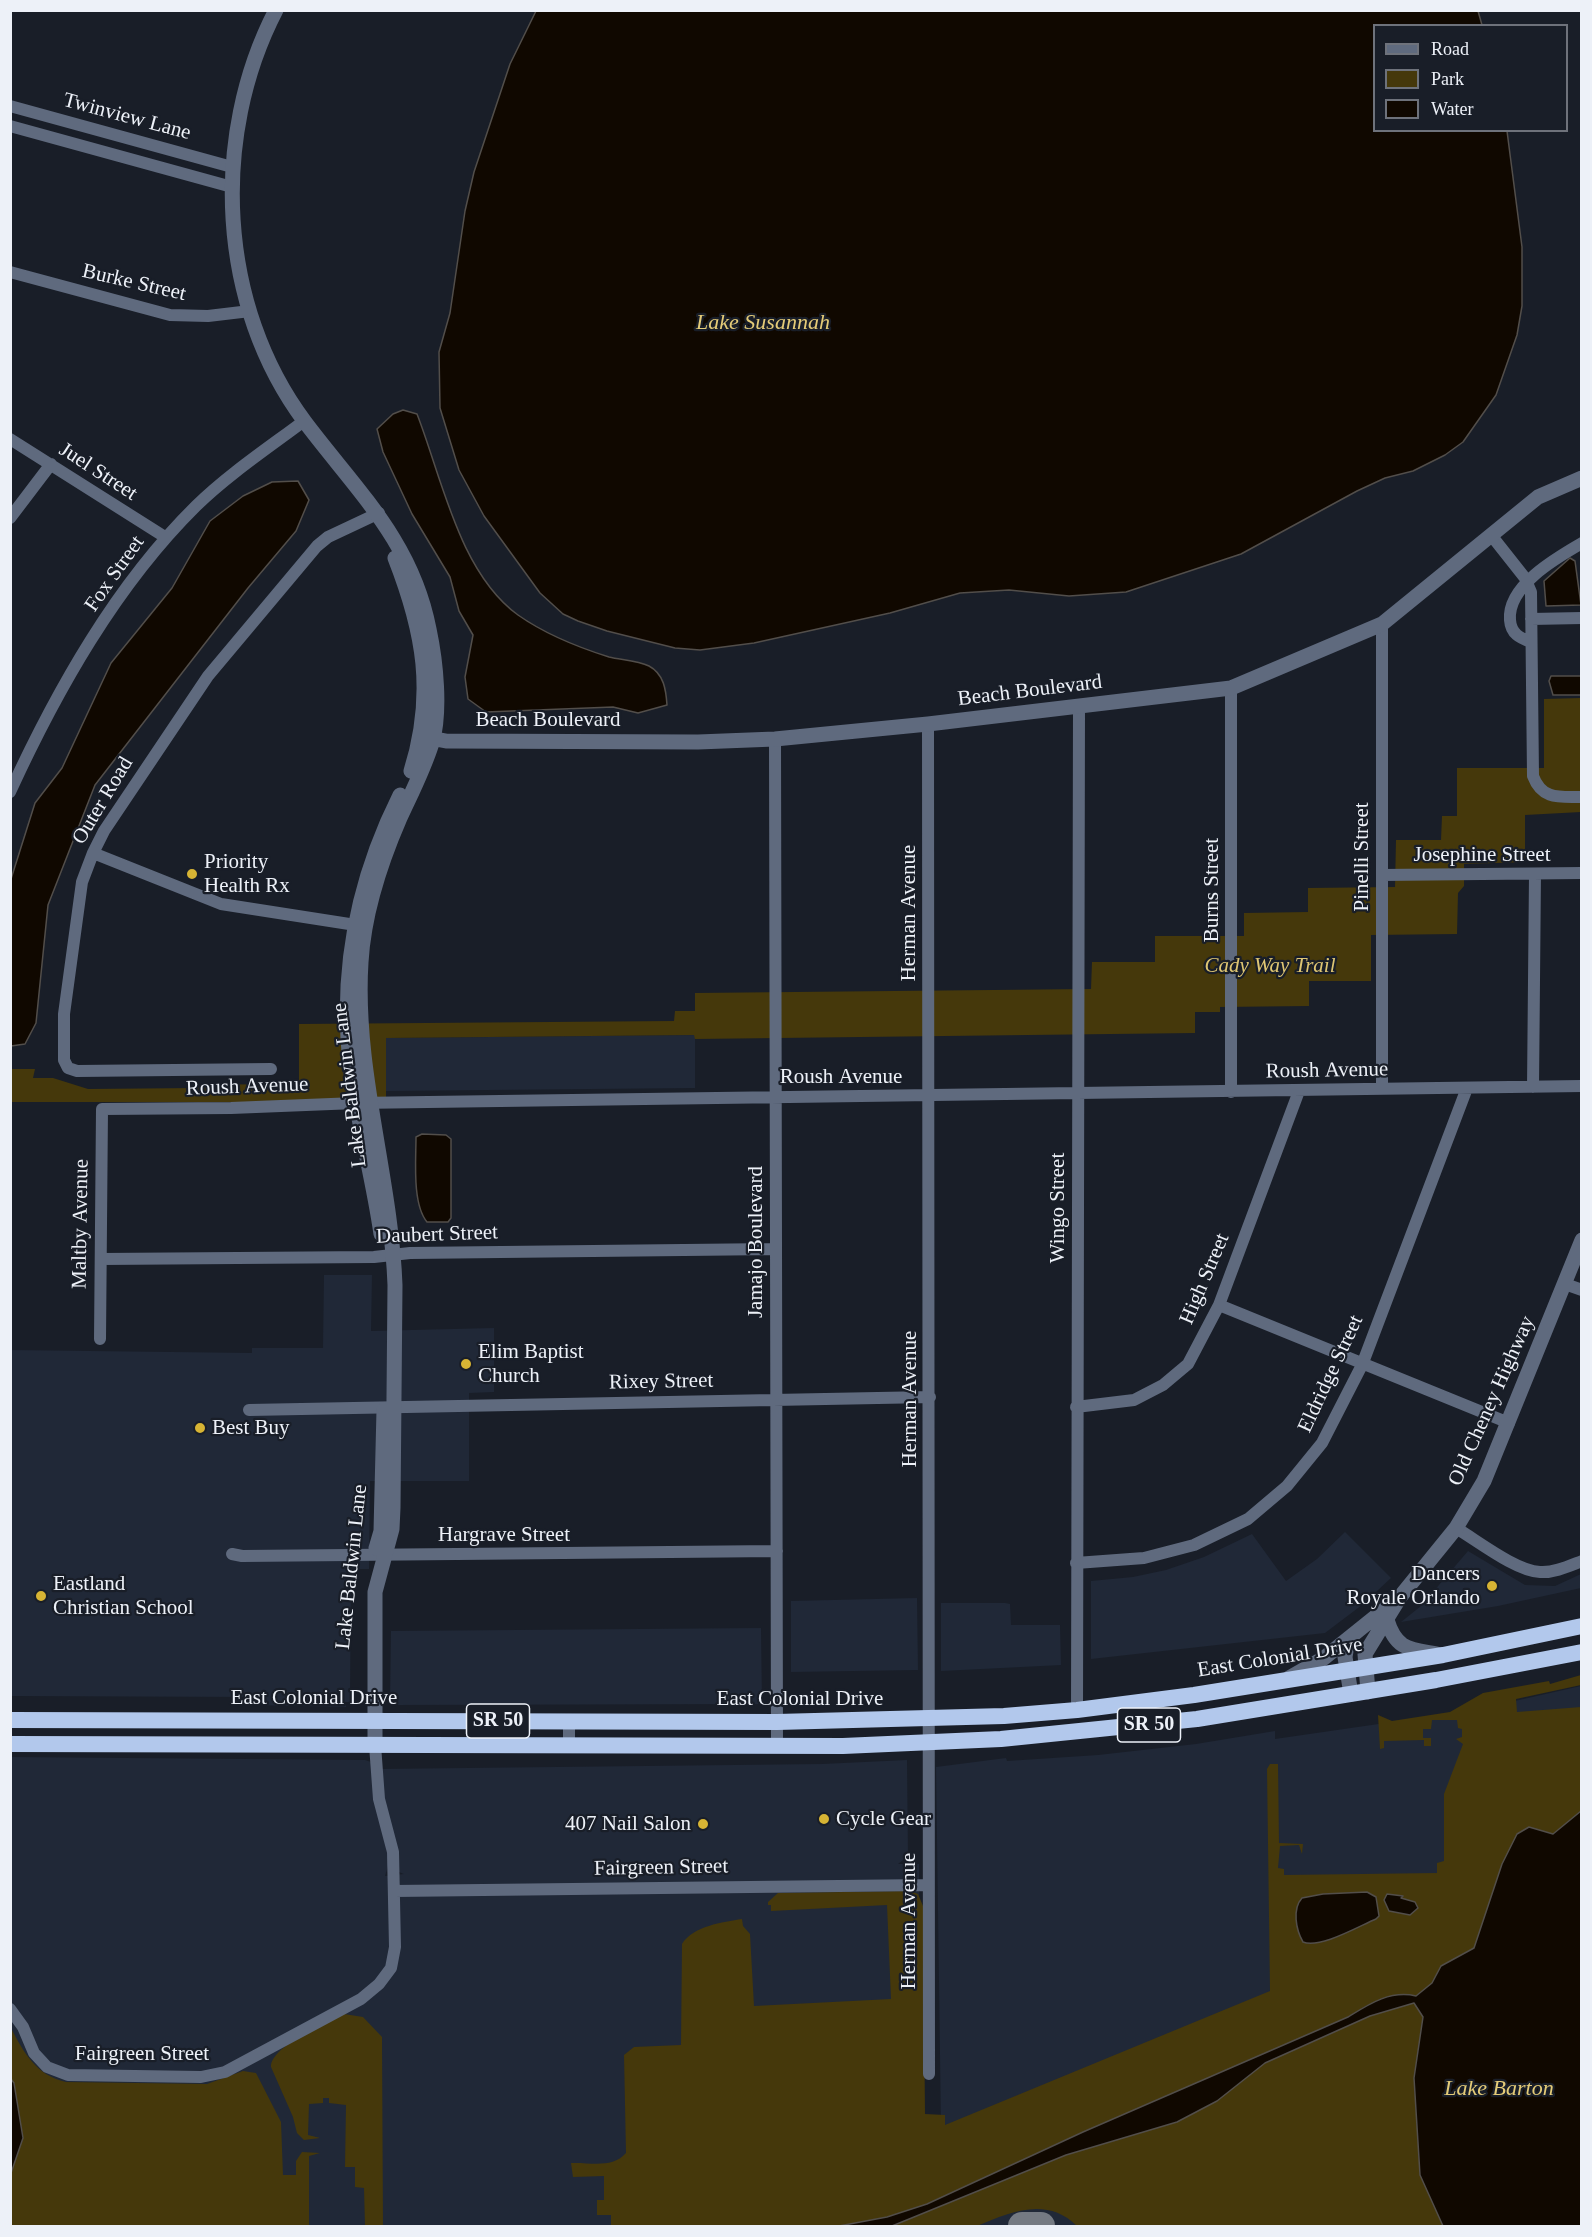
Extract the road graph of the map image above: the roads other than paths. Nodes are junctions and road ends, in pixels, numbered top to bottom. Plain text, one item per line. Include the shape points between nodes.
1 (276, 10) edge
2 (10, 106) edge
3 (10, 126) edge
4 (232, 166) junction
5 (232, 187) junction
6 (10, 272) edge
7 (250, 311) junction
8 (304, 421) junction
9 (10, 439) edge
10 (51, 464) junction
11 (1581, 478) edge
12 (379, 513) junction
13 (10, 518) edge
14 (1491, 535) junction
15 (165, 537) junction
16 (1581, 543) edge
17 (1528, 584) junction
18 (1581, 618) edge
19 (1532, 619) junction
20 (1382, 624) junction
21 (1532, 642) junction
22 (1231, 688) junction
23 (1079, 705) junction
24 (928, 724) junction
25 (428, 738) junction
26 (775, 739) junction
27 (10, 792) edge
28 (1581, 797) edge
29 (93, 853) junction
30 (1581, 873) edge
31 (1535, 874) junction
32 (1382, 875) junction
33 (360, 926) junction
34 (271, 1070) dead end
35 (1533, 1086) junction
36 (1581, 1086) edge
37 (1467, 1088) junction
38 (1382, 1089) junction
39 (1078, 1092) junction
40 (1231, 1092) junction
41 (1299, 1092) junction
42 (929, 1095) junction
43 (775, 1097) junction
44 (364, 1103) junction
45 (102, 1109) joint
46 (1581, 1240) edge
47 (776, 1248) junction
48 (389, 1256) junction
49 (101, 1259) junction
50 (1565, 1284) junction
51 (1581, 1290) edge
52 (1219, 1305) junction
53 (100, 1339) dead end
54 (1362, 1365) junction
55 (930, 1397) junction
56 (776, 1400) junction
57 (389, 1407) junction
58 (1076, 1407) junction
59 (249, 1410) dead end
60 (1509, 1423) junction
61 (1456, 1528) junction
62 (777, 1551) junction
63 (232, 1554) dead end
64 (379, 1556) junction
65 (1581, 1561) edge
66 (1076, 1563) junction
67 (1400, 1597) junction
68 (1387, 1620) junction
69 (1581, 1626) edge
70 (1348, 1639) junction
71 (1581, 1652) edge
72 (1443, 1655) junction
73 (1365, 1667) junction
74 (1347, 1670) junction
75 (1286, 1680) junction
76 (1368, 1692) junction
77 (1351, 1694) junction
78 (1077, 1710) junction
79 (10, 1720) edge
80 (144, 1720) junction
81 (930, 1720) junction
82 (369, 1721) junction
83 (569, 1721) junction
84 (777, 1722) junction
85 (928, 1743) junction
86 (10, 1744) edge
87 (102, 1744) junction
88 (375, 1745) junction
89 (570, 1746) junction
90 (777, 1746) junction
91 (928, 1885) junction
92 (394, 1890) junction
93 (10, 2009) edge
94 (929, 2074) dead end

1 - 4 street, Lake Baldwin Lane via 244,96
2 - 4 street, Twinview Lane
3 - 5 street, Twinview Lane
4 - 5 street, Lake Baldwin Lane
5 - 7 street, Lake Baldwin Lane via 235,244
6 - 7 street, Burke Street via 170,315
7 - 8 street, Lake Baldwin Lane via 279,379
8 - 12 street, Lake Baldwin Lane
8 - 15 street, Fox Street via 236,471
9 - 10 street, Juel Street
10 - 13 street
10 - 15 street, Juel Street
11 - 14 street, Beach Boulevard via 1538,497
12 - 25 street, Lake Baldwin Lane via 408,591 418,632
12 - 29 street, Outer Road via 317,546 208,676
14 - 17 street
14 - 20 street, Beach Boulevard
15 - 27 street, Fox Street via 84,656 46,719
16 - 17 street via 1549,562
17 - 19 street
17 - 21 street via 1514,598 1510,622 1518,637
18 - 19 street
19 - 21 street
20 - 22 street, Beach Boulevard
20 - 32 street, Pinelli Street
21 - 28 street via 1533,776 1545,794
22 - 23 street, Beach Boulevard
22 - 40 street, Burns Street
23 - 24 street, Beach Boulevard
23 - 39 street, Wingo Street
24 - 26 street, Beach Boulevard
24 - 42 street, Herman Avenue
25 - 26 street, Beach Boulevard via 698,742
25 - 33 street, Lake Baldwin Lane via 374,851 363,886
26 - 43 street, Jamajo Boulevard
29 - 33 street via 221,904
29 - 34 street, Outer Road via 77,906 64,1014 65,1065 77,1071
30 - 31 street, Josephine Street
31 - 32 street, Josephine Street
31 - 35 street
32 - 38 street, Pinelli Street
33 - 44 street, Lake Baldwin Lane via 347,1002 350,1064
35 - 36 street, Roush Avenue
35 - 37 street, Roush Avenue
37 - 38 street, Roush Avenue
37 - 54 street, Eldridge Street
38 - 41 street, Roush Avenue
39 - 40 street, Roush Avenue
39 - 42 street, Roush Avenue
39 - 58 street, Wingo Street
40 - 41 street, Roush Avenue
41 - 52 street, High Street
42 - 43 street, Roush Avenue
42 - 55 street, Herman Avenue
43 - 44 street, Roush Avenue
43 - 47 street, Jamajo Boulevard
44 - 45 street, Roush Avenue
44 - 48 street, Lake Baldwin Lane
45 - 49 street, Maltby Avenue
46 - 50 street, Old Cheney Highway
47 - 48 street, Daubert Street
47 - 56 street, Jamajo Boulevard
48 - 49 street, Daubert Street
48 - 57 street, Lake Baldwin Lane
49 - 53 street, Maltby Avenue
50 - 51 street
50 - 60 street, Old Cheney Highway
52 - 54 street
52 - 58 street, High Street via 1188,1364 1163,1384 1134,1400
54 - 60 street
54 - 66 street, Eldridge Street via 1322,1443 1287,1486 1248,1519 1194,1545 1144,1558
55 - 56 street, Rixey Street
55 - 81 street, Herman Avenue
56 - 57 street, Rixey Street
56 - 62 street, Jamajo Boulevard
57 - 59 street, Rixey Street
57 - 64 street, Lake Baldwin Lane via 392,1529
58 - 66 street, Wingo Street
60 - 61 street, Old Cheney Highway via 1484,1481
61 - 65 street via 1524,1568 1541,1572 1559,1570
61 - 67 street, Old Cheney Highway
62 - 64 street, Hargrave Street
62 - 84 street, Jamajo Boulevard
63 - 64 street, Hargrave Street
64 - 82 street, Lake Baldwin Lane
66 - 78 street, Wingo Street
67 - 68 street, Old Cheney Highway
67 - 70 street, Old Cheney Highway
68 - 72 street via 1392,1635 1405,1648
68 - 73 street, Old Cheney Highway via 1365,1654
69 - 72 highway, East Colonial Drive / SR 50
70 - 74 street
70 - 75 street, Old Cheney Highway
71 - 76 highway, SR 50
72 - 73 highway, East Colonial Drive / SR 50
73 - 74 highway, East Colonial Drive / SR 50
73 - 76 street, Old Cheney Highway
74 - 75 highway, East Colonial Drive / SR 50
74 - 77 street
75 - 78 highway, East Colonial Drive / SR 50
76 - 77 highway, SR 50
77 - 85 highway, SR 50 via 1133,1727
78 - 81 highway, East Colonial Drive / SR 50
79 - 80 highway, East Colonial Drive / SR 50
80 - 82 highway, East Colonial Drive / SR 50
80 - 87 highway via 128,1734
81 - 84 highway, East Colonial Drive / SR 50
81 - 85 street, Herman Avenue
82 - 83 highway, East Colonial Drive / SR 50
82 - 88 street, Lake Baldwin Lane
83 - 84 highway, East Colonial Drive / SR 50
83 - 89 street
84 - 90 street, Jamajo Boulevard
85 - 90 highway, SR 50
85 - 91 street, Herman Avenue
86 - 87 highway, SR 50
87 - 88 highway, SR 50
88 - 89 highway, SR 50
88 - 92 street, Fairgreen Street via 380,1799 393,1852
89 - 90 highway, SR 50
91 - 92 street, Fairgreen Street
91 - 94 street, Herman Avenue
92 - 93 street, Fairgreen Street via 395,1947 390,1968 379,1984 361,1999 225,2072 201,2077 68,2075 47,2067 34,2053

